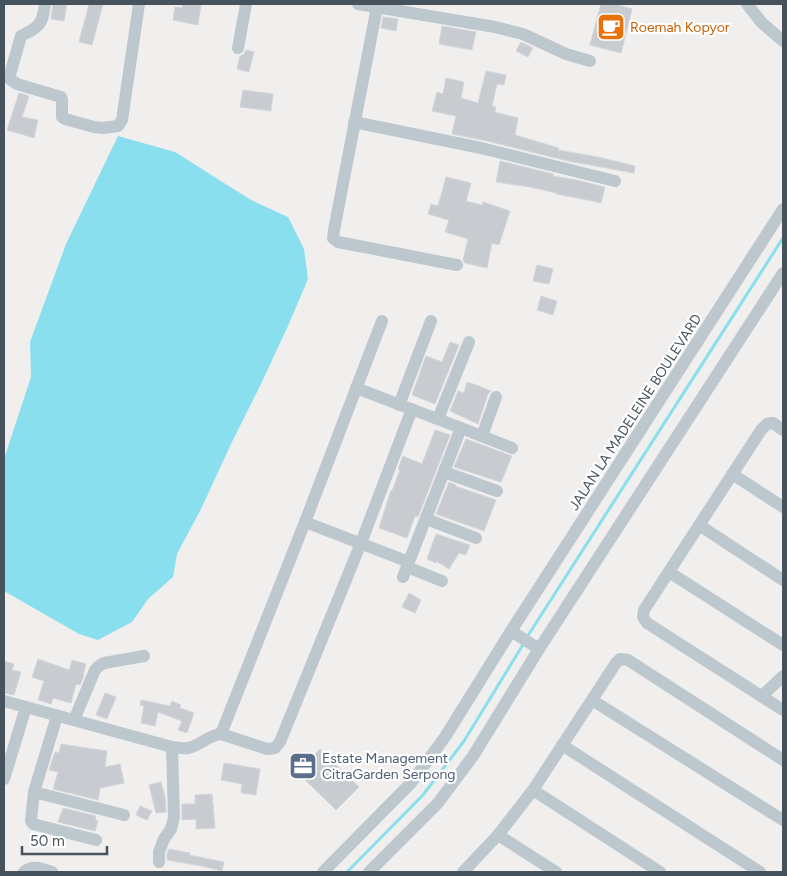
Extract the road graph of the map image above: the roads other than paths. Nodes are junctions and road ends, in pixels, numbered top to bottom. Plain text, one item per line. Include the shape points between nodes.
1 (45, 4) edge
2 (139, 4) edge
3 (246, 4) edge
4 (358, 4) edge
5 (747, 4) edge
6 (377, 7) junction
7 (783, 41) edge
8 (238, 48) dead end
9 (590, 61) dead end
10 (6, 77) edge
11 (354, 122) junction
12 (616, 181) dead end
13 (783, 209) edge
14 (457, 265) dead end
15 (783, 273) edge
16 (382, 321) dead end
17 (431, 322) dead end
18 (470, 342) dead end
19 (356, 388) junction
20 (496, 397) dead end
21 (405, 407) junction
22 (438, 420) junction
23 (461, 428) junction
24 (783, 430) edge
25 (482, 436) junction
26 (512, 448) dead end
27 (444, 472) junction
28 (732, 474) junction
29 (496, 491) dead end
30 (783, 507) edge
31 (426, 519) junction
32 (305, 522) junction
33 (699, 525) junction
34 (476, 538) dead end
35 (360, 543) junction
36 (407, 569) junction
37 (669, 572) junction
38 (783, 580) edge
39 (442, 581) dead end
40 (511, 631) junction
41 (783, 645) edge
42 (539, 648) junction
43 (144, 656) dead end
44 (783, 676) edge
45 (762, 696) junction
46 (4, 700) edge
47 (592, 700) junction
48 (26, 707) junction
49 (783, 710) edge
50 (57, 716) junction
51 (74, 720) junction
52 (221, 734) junction
53 (562, 745) junction
54 (172, 747) junction
55 (783, 760) edge
56 (4, 779) edge
57 (533, 790) junction
58 (34, 792) junction
59 (124, 815) dead end
60 (783, 820) edge
61 (498, 835) junction
62 (96, 840) dead end
63 (159, 862) dead end
64 (24, 872) edge
65 (52, 872) edge
66 (323, 872) edge
67 (369, 872) edge
68 (463, 872) edge
69 (556, 872) edge
70 (660, 872) edge
71 (760, 872) edge

1 - 10 street via 40,24 21,36
2 - 10 street via 122,120 118,126 94,127 65,119 62,117 61,97 17,84
3 - 8 street
4 - 6 street
5 - 7 street
6 - 9 street via 523,34
6 - 11 street
11 - 12 street via 481,148
11 - 14 street via 333,238 338,242
13 - 40 street, JALAN LA MADELEINE BOULEVARD
15 - 42 street
16 - 19 street
17 - 21 street
18 - 22 street
19 - 21 street
19 - 32 street
20 - 25 street
21 - 22 street
21 - 35 street
22 - 23 street
23 - 25 street
23 - 27 street
24 - 28 street via 773,423 767,424
25 - 26 street
27 - 29 street
27 - 31 street
28 - 30 street
28 - 33 street
31 - 34 street
31 - 36 street
32 - 35 street
32 - 52 street
33 - 37 street
33 - 38 street
35 - 36 street
35 - 52 street via 280,742 275,748 267,749
36 - 39 street
37 - 41 street
37 - 45 street via 644,610 643,617 647,623
40 - 42 street
40 - 66 street, JALAN LA MADELEINE BOULEVARD via 445,737 411,783
42 - 67 street via 473,756 438,803
43 - 51 street via 99,666
44 - 45 street
45 - 49 street
46 - 48 street
47 - 53 street
47 - 55 street via 616,663 620,659 628,660
47 - 60 street
48 - 50 street
48 - 56 street
50 - 51 street
50 - 58 street
51 - 54 street
52 - 54 street via 194,746
53 - 57 street
53 - 71 street
54 - 63 street via 174,817 159,852
57 - 61 street
57 - 70 street
58 - 59 street
58 - 62 street via 33,824
61 - 68 street
61 - 69 street
64 - 65 street via 32,868

